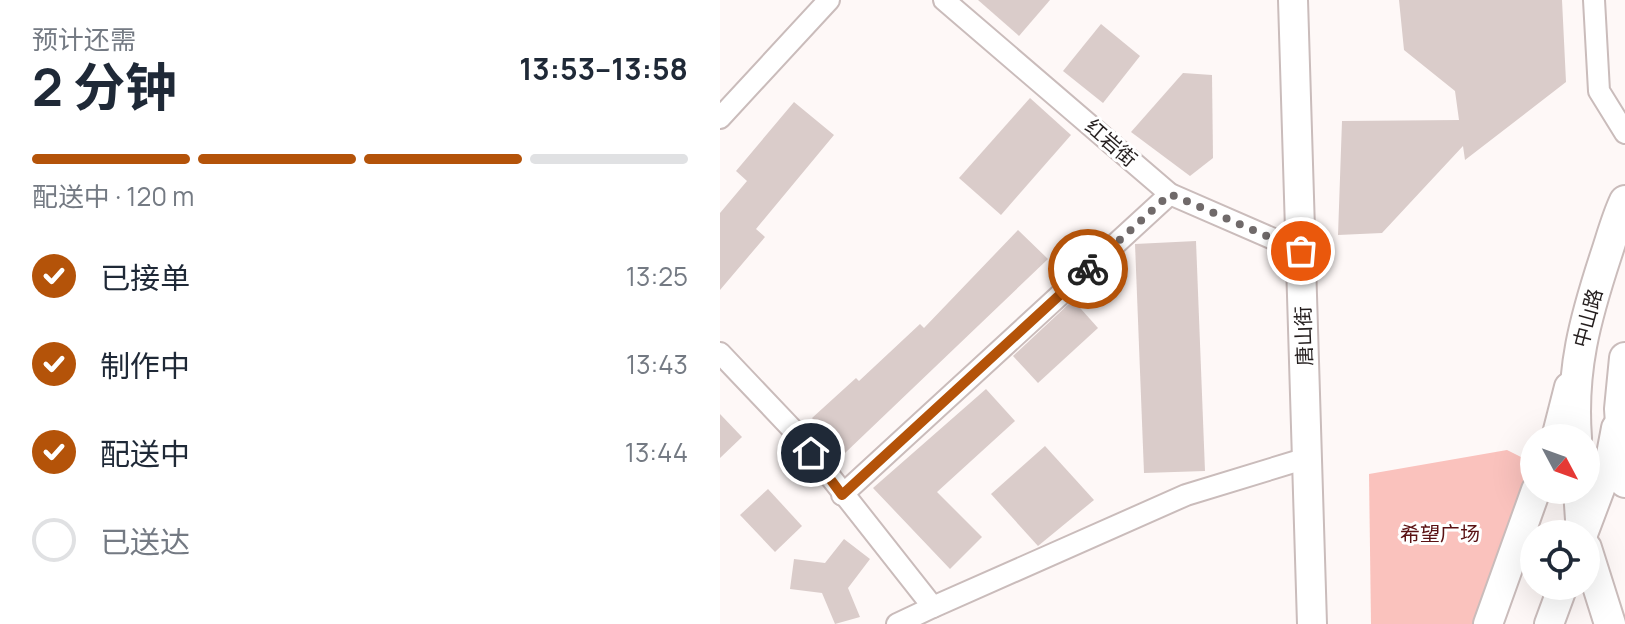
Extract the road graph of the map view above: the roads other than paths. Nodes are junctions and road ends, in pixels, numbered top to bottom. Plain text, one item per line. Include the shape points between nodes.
1 (829, 0) edge
2 (944, 0) edge
3 (1293, 0) edge
4 (1594, 0) edge
5 (720, 118) edge
6 (1625, 133) edge
7 (1170, 194) junction
8 (1625, 201) edge
9 (1301, 251) junction
10 (1578, 351) junction
11 (720, 353) edge
12 (1625, 358) edge
13 (1623, 407) edge
14 (1560, 424) edge
15 (1575, 424) edge
16 (1307, 458) junction
17 (1625, 482) edge
18 (842, 495) junction
19 (1531, 504) edge
20 (1588, 520) edge
21 (1600, 592) edge
22 (1558, 600) edge
23 (933, 607) junction
24 (897, 624) edge
25 (1312, 624) edge
26 (1488, 624) edge
27 (1549, 624) edge
28 (1610, 624) edge

1 - 5 street
2 - 7 street, 红岩街
3 - 9 main road, 唐山街
4 - 6 street via 1599,91
7 - 9 street, 红岩街
7 - 18 street
8 - 10 main road, 中山路
9 - 16 main road, 唐山街
10 - 14 main road
10 - 15 main road, 中山路
11 - 18 street via 795,432
12 - 13 main road
13 - 17 main road
13 - 20 main road
16 - 23 street via 1186,495
16 - 25 main road, 唐山街
18 - 23 street
19 - 26 main road
21 - 28 main road
22 - 27 main road
23 - 24 street

